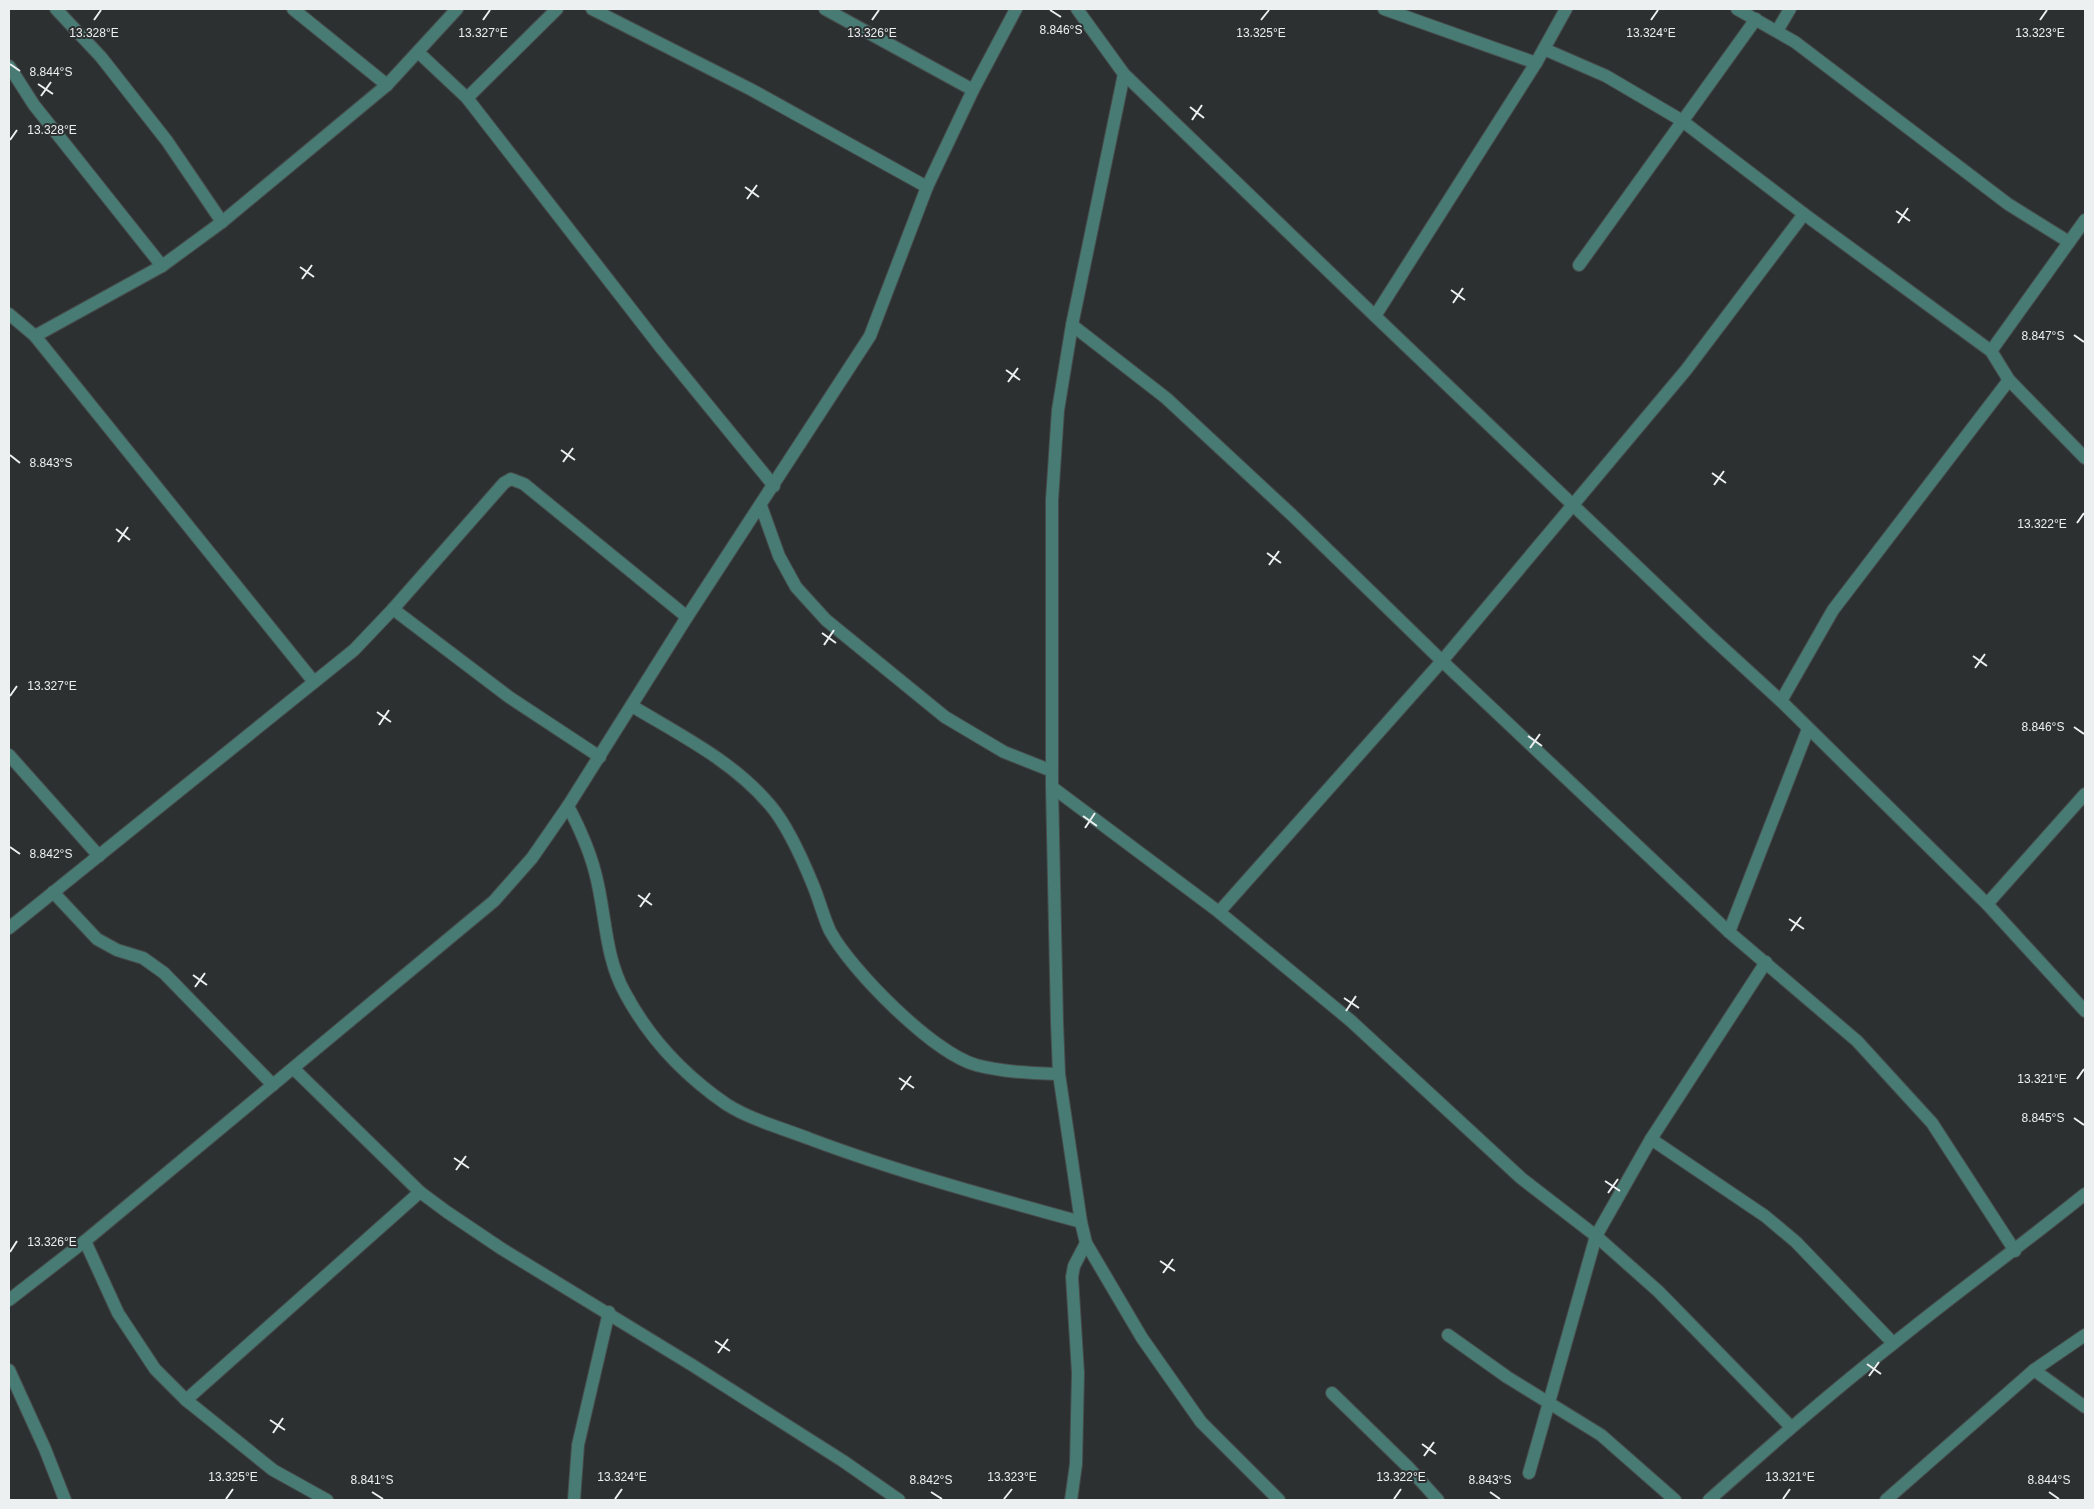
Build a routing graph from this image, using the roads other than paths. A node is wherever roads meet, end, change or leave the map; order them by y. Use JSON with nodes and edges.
{"nodes":[{"id":1,"x":56,"y":9,"type":"edge"},
{"id":2,"x":293,"y":9,"type":"edge"},
{"id":3,"x":457,"y":9,"type":"edge"},
{"id":4,"x":557,"y":9,"type":"edge"},
{"id":5,"x":592,"y":9,"type":"edge"},
{"id":6,"x":825,"y":9,"type":"edge"},
{"id":7,"x":1016,"y":9,"type":"edge"},
{"id":8,"x":1077,"y":9,"type":"edge"},
{"id":9,"x":1384,"y":9,"type":"edge"},
{"id":10,"x":1566,"y":9,"type":"edge"},
{"id":11,"x":1737,"y":9,"type":"edge"},
{"id":12,"x":1790,"y":9,"type":"edge"},
{"id":13,"x":1756,"y":19,"type":"junction"},
{"id":14,"x":1777,"y":31,"type":"junction"},
{"id":15,"x":1544,"y":49,"type":"junction"},
{"id":16,"x":418,"y":52,"type":"junction"},
{"id":17,"x":1536,"y":63,"type":"junction"},
{"id":18,"x":9,"y":66,"type":"edge"},
{"id":19,"x":1124,"y":74,"type":"junction"},
{"id":20,"x":387,"y":85,"type":"junction"},
{"id":21,"x":973,"y":90,"type":"junction"},
{"id":22,"x":467,"y":98,"type":"junction"},
{"id":23,"x":1681,"y":120,"type":"junction"},
{"id":24,"x":927,"y":187,"type":"junction"},
{"id":25,"x":1804,"y":214,"type":"junction"},
{"id":26,"x":2085,"y":220,"type":"edge"},
{"id":27,"x":222,"y":222,"type":"junction"},
{"id":28,"x":2068,"y":242,"type":"junction"},
{"id":29,"x":1579,"y":265,"type":"dead end"},
{"id":30,"x":162,"y":266,"type":"junction"},
{"id":31,"x":9,"y":314,"type":"edge"},
{"id":32,"x":1375,"y":316,"type":"junction"},
{"id":33,"x":1072,"y":325,"type":"junction"},
{"id":34,"x":35,"y":336,"type":"junction"},
{"id":35,"x":1990,"y":351,"type":"junction"},
{"id":36,"x":2009,"y":380,"type":"junction"},
{"id":37,"x":2085,"y":458,"type":"edge"},
{"id":38,"x":774,"y":486,"type":"junction"},
{"id":39,"x":1572,"y":504,"type":"junction"},
{"id":40,"x":761,"y":506,"type":"junction"},
{"id":41,"x":393,"y":609,"type":"junction"},
{"id":42,"x":687,"y":618,"type":"junction"},
{"id":43,"x":1442,"y":661,"type":"junction"},
{"id":44,"x":314,"y":682,"type":"junction"},
{"id":45,"x":1781,"y":700,"type":"junction"},
{"id":46,"x":632,"y":706,"type":"junction"},
{"id":47,"x":1808,"y":729,"type":"junction"},
{"id":48,"x":9,"y":755,"type":"edge"},
{"id":49,"x":600,"y":757,"type":"junction"},
{"id":50,"x":1052,"y":771,"type":"junction"},
{"id":51,"x":1052,"y":786,"type":"junction"},
{"id":52,"x":2085,"y":794,"type":"edge"},
{"id":53,"x":568,"y":806,"type":"junction"},
{"id":54,"x":99,"y":856,"type":"junction"},
{"id":55,"x":53,"y":892,"type":"junction"},
{"id":56,"x":1987,"y":904,"type":"junction"},
{"id":57,"x":1219,"y":912,"type":"junction"},
{"id":58,"x":9,"y":928,"type":"edge"},
{"id":59,"x":1729,"y":932,"type":"junction"},
{"id":60,"x":1766,"y":962,"type":"junction"},
{"id":61,"x":2085,"y":1011,"type":"edge"},
{"id":62,"x":294,"y":1069,"type":"junction"},
{"id":63,"x":1059,"y":1074,"type":"junction"},
{"id":64,"x":272,"y":1085,"type":"junction"},
{"id":65,"x":1650,"y":1139,"type":"junction"},
{"id":66,"x":420,"y":1192,"type":"junction"},
{"id":67,"x":2085,"y":1194,"type":"edge"},
{"id":68,"x":1081,"y":1222,"type":"junction"},
{"id":69,"x":1596,"y":1236,"type":"junction"},
{"id":70,"x":85,"y":1241,"type":"junction"},
{"id":71,"x":1086,"y":1243,"type":"junction"},
{"id":72,"x":2015,"y":1251,"type":"junction"},
{"id":73,"x":9,"y":1300,"type":"edge"},
{"id":74,"x":609,"y":1312,"type":"junction"},
{"id":75,"x":1448,"y":1335,"type":"dead end"},
{"id":76,"x":2085,"y":1335,"type":"edge"},
{"id":77,"x":1894,"y":1343,"type":"junction"},
{"id":78,"x":9,"y":1370,"type":"edge"},
{"id":79,"x":2034,"y":1370,"type":"junction"},
{"id":80,"x":1332,"y":1393,"type":"dead end"},
{"id":81,"x":186,"y":1400,"type":"junction"},
{"id":82,"x":1549,"y":1401,"type":"junction"},
{"id":83,"x":2085,"y":1406,"type":"edge"},
{"id":84,"x":1791,"y":1427,"type":"junction"},
{"id":85,"x":1529,"y":1473,"type":"dead end"},
{"id":86,"x":65,"y":1500,"type":"edge"},
{"id":87,"x":327,"y":1500,"type":"edge"},
{"id":88,"x":574,"y":1500,"type":"edge"},
{"id":89,"x":899,"y":1500,"type":"edge"},
{"id":90,"x":1071,"y":1500,"type":"edge"},
{"id":91,"x":1280,"y":1500,"type":"edge"},
{"id":92,"x":1438,"y":1500,"type":"edge"},
{"id":93,"x":1675,"y":1500,"type":"edge"},
{"id":94,"x":1709,"y":1500,"type":"edge"},
{"id":95,"x":1886,"y":1500,"type":"edge"}],
"edges":[{"from":1,"to":27,"type":"street"},
{"from":2,"to":20,"type":"street"},
{"from":3,"to":16,"type":"street"},
{"from":4,"to":22,"type":"street"},
{"from":5,"to":24,"type":"street"},
{"from":6,"to":21,"type":"street"},
{"from":7,"to":21,"type":"street"},
{"from":8,"to":19,"type":"street"},
{"from":9,"to":17,"type":"street"},
{"from":10,"to":15,"type":"street"},
{"from":11,"to":13,"type":"street"},
{"from":12,"to":14,"type":"street"},
{"from":13,"to":14,"type":"street"},
{"from":13,"to":23,"type":"street"},
{"from":14,"to":28,"type":"street"},
{"from":15,"to":17,"type":"street"},
{"from":15,"to":23,"type":"street"},
{"from":16,"to":20,"type":"street"},
{"from":16,"to":22,"type":"street"},
{"from":17,"to":32,"type":"street"},
{"from":18,"to":30,"type":"street"},
{"from":19,"to":32,"type":"street"},
{"from":19,"to":33,"type":"street"},
{"from":20,"to":27,"type":"street"},
{"from":21,"to":24,"type":"street"},
{"from":22,"to":38,"type":"street"},
{"from":23,"to":25,"type":"street"},
{"from":23,"to":29,"type":"street"},
{"from":24,"to":38,"type":"street"},
{"from":25,"to":35,"type":"street"},
{"from":25,"to":39,"type":"street"},
{"from":26,"to":28,"type":"street"},
{"from":27,"to":30,"type":"street"},
{"from":28,"to":35,"type":"street"},
{"from":30,"to":34,"type":"street"},
{"from":31,"to":34,"type":"street"},
{"from":32,"to":39,"type":"street"},
{"from":33,"to":43,"type":"street"},
{"from":33,"to":50,"type":"street"},
{"from":34,"to":44,"type":"street"},
{"from":35,"to":36,"type":"street"},
{"from":36,"to":37,"type":"street"},
{"from":36,"to":45,"type":"street"},
{"from":38,"to":40,"type":"street"},
{"from":39,"to":43,"type":"street"},
{"from":39,"to":45,"type":"street"},
{"from":40,"to":42,"type":"street"},
{"from":40,"to":50,"type":"street"},
{"from":41,"to":42,"type":"street"},
{"from":41,"to":44,"type":"street"},
{"from":41,"to":49,"type":"street"},
{"from":42,"to":46,"type":"street"},
{"from":43,"to":57,"type":"street"},
{"from":43,"to":59,"type":"street"},
{"from":44,"to":54,"type":"street"},
{"from":45,"to":47,"type":"street"},
{"from":46,"to":49,"type":"street"},
{"from":46,"to":63,"type":"street"},
{"from":47,"to":56,"type":"street"},
{"from":47,"to":59,"type":"street"},
{"from":48,"to":54,"type":"street"},
{"from":49,"to":53,"type":"street"},
{"from":50,"to":51,"type":"street"},
{"from":51,"to":57,"type":"street"},
{"from":51,"to":63,"type":"street"},
{"from":52,"to":56,"type":"street"},
{"from":53,"to":62,"type":"street"},
{"from":53,"to":68,"type":"street"},
{"from":54,"to":55,"type":"street"},
{"from":55,"to":58,"type":"street"},
{"from":55,"to":64,"type":"street"},
{"from":56,"to":61,"type":"street"},
{"from":57,"to":69,"type":"street"},
{"from":59,"to":60,"type":"street"},
{"from":60,"to":65,"type":"street"},
{"from":60,"to":72,"type":"street"},
{"from":62,"to":64,"type":"street"},
{"from":62,"to":66,"type":"street"},
{"from":63,"to":68,"type":"street"},
{"from":64,"to":70,"type":"street"},
{"from":65,"to":69,"type":"street"},
{"from":65,"to":77,"type":"street"},
{"from":66,"to":74,"type":"street"},
{"from":66,"to":81,"type":"street"},
{"from":67,"to":72,"type":"street"},
{"from":68,"to":71,"type":"street"},
{"from":69,"to":82,"type":"street"},
{"from":69,"to":84,"type":"street"},
{"from":70,"to":73,"type":"street"},
{"from":70,"to":81,"type":"street"},
{"from":71,"to":90,"type":"street"},
{"from":71,"to":91,"type":"street"},
{"from":72,"to":77,"type":"street"},
{"from":74,"to":88,"type":"street"},
{"from":74,"to":89,"type":"street"},
{"from":75,"to":82,"type":"street"},
{"from":76,"to":79,"type":"street"},
{"from":77,"to":84,"type":"street"},
{"from":78,"to":86,"type":"street"},
{"from":79,"to":83,"type":"street"},
{"from":79,"to":95,"type":"street"},
{"from":80,"to":92,"type":"street"},
{"from":81,"to":87,"type":"street"},
{"from":82,"to":85,"type":"street"},
{"from":82,"to":93,"type":"street"},
{"from":84,"to":94,"type":"street"}]}
